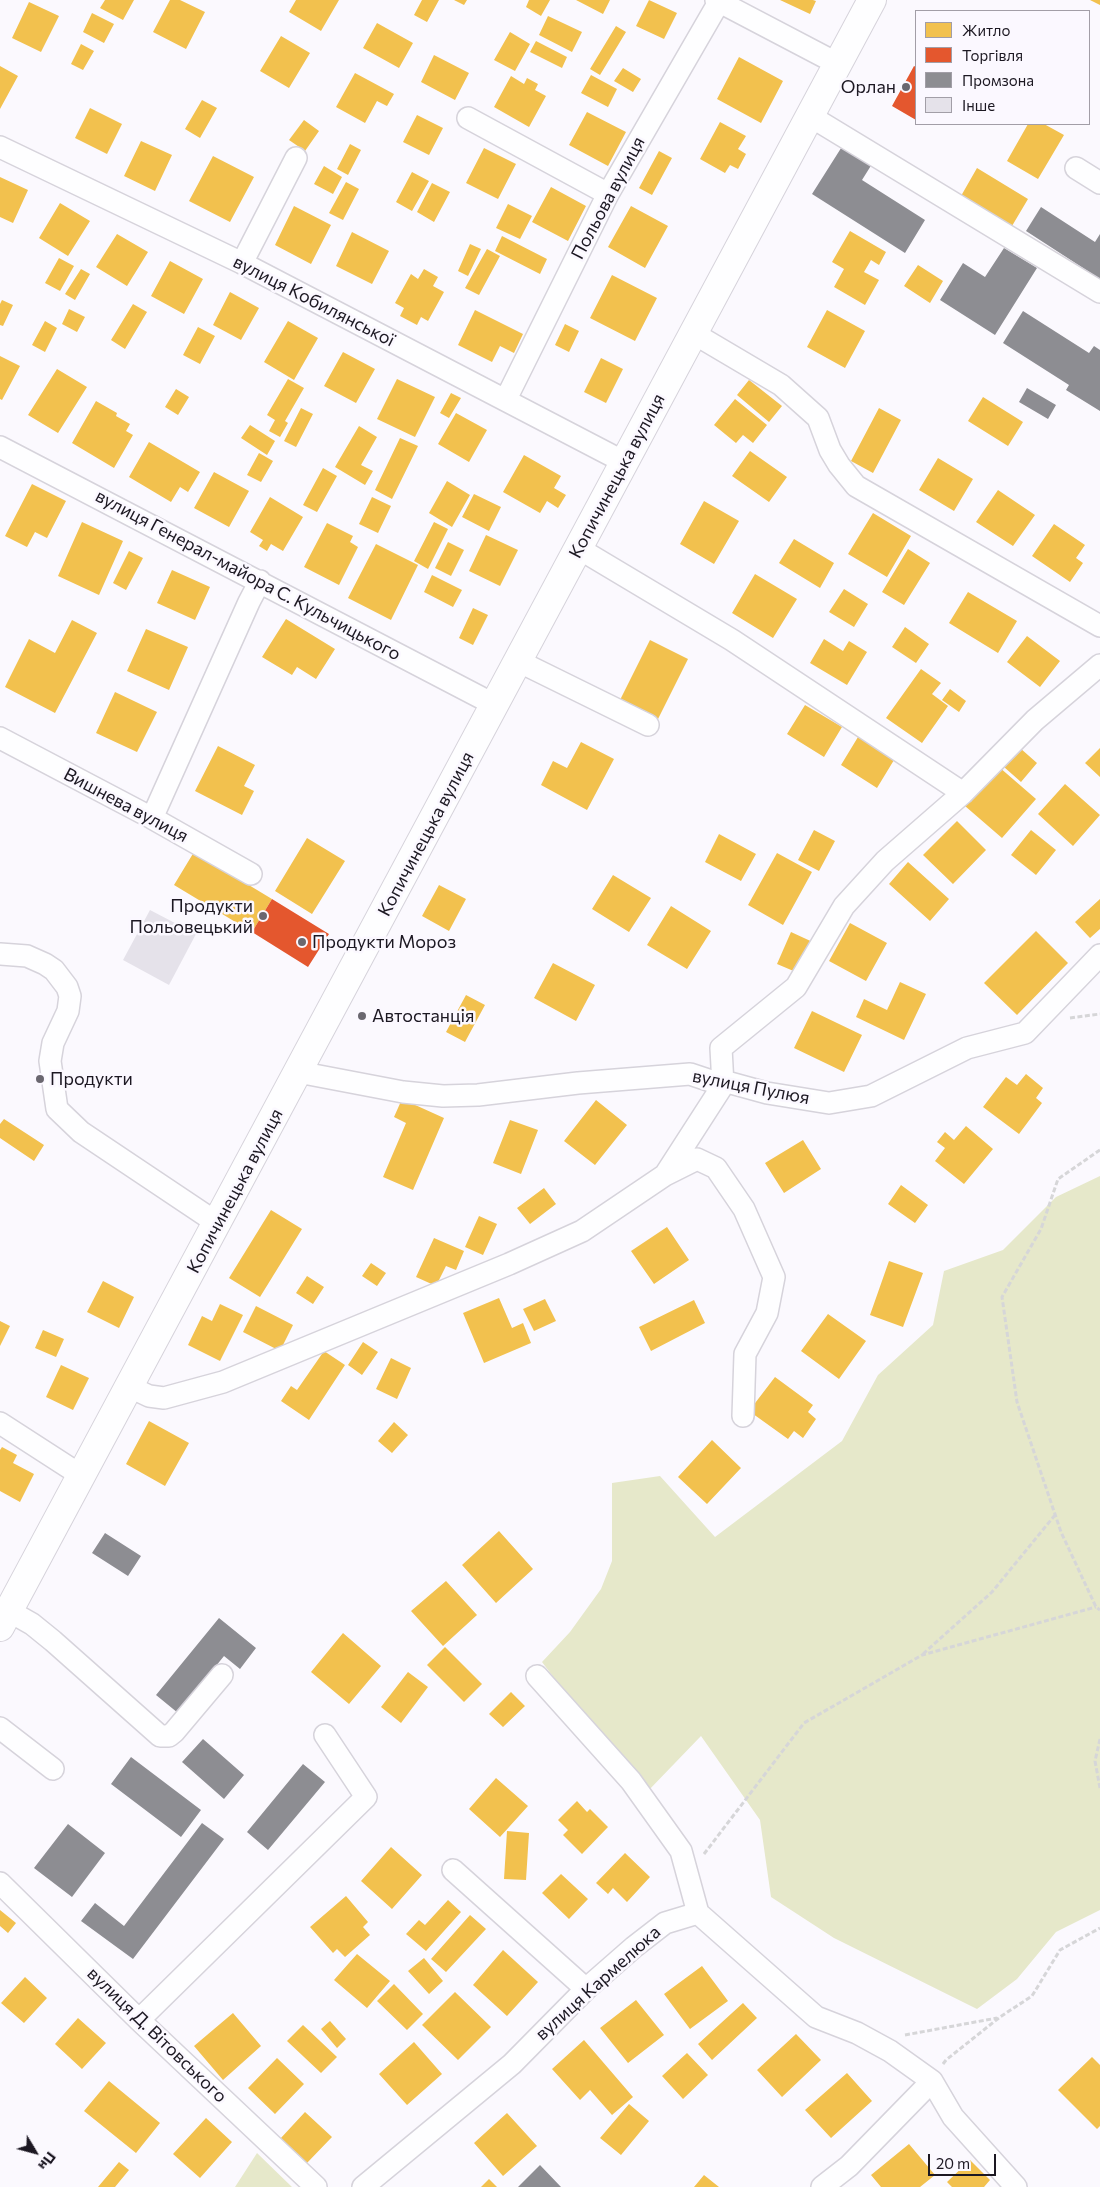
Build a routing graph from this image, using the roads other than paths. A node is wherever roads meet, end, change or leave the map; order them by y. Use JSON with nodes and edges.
{"nodes":[{"id":1,"x":872,"y":0,"type":"edge"},
{"id":2,"x":718,"y":1,"type":"edge"},
{"id":3,"x":838,"y":64,"type":"junction"},
{"id":4,"x":810,"y":116,"type":"junction"},
{"id":5,"x":468,"y":118,"type":"dead end"},
{"id":6,"x":0,"y":147,"type":"edge"},
{"id":7,"x":296,"y":158,"type":"dead end"},
{"id":8,"x":1076,"y":168,"type":"dead end"},
{"id":9,"x":1100,"y":183,"type":"edge"},
{"id":10,"x":608,"y":194,"type":"junction"},
{"id":11,"x":242,"y":264,"type":"junction"},
{"id":12,"x":1100,"y":292,"type":"edge"},
{"id":13,"x":694,"y":333,"type":"junction"},
{"id":14,"x":506,"y":399,"type":"junction"},
{"id":15,"x":0,"y":447,"type":"edge"},
{"id":16,"x":624,"y":462,"type":"junction"},
{"id":17,"x":578,"y":548,"type":"junction"},
{"id":18,"x":260,"y":581,"type":"junction"},
{"id":19,"x":1100,"y":626,"type":"edge"},
{"id":20,"x":518,"y":662,"type":"junction"},
{"id":21,"x":1100,"y":664,"type":"edge"},
{"id":22,"x":495,"y":705,"type":"junction"},
{"id":23,"x":648,"y":725,"type":"dead end"},
{"id":24,"x":0,"y":738,"type":"edge"},
{"id":25,"x":963,"y":793,"type":"junction"},
{"id":26,"x":152,"y":818,"type":"junction"},
{"id":27,"x":251,"y":874,"type":"dead end"},
{"id":28,"x":0,"y":954,"type":"edge"},
{"id":29,"x":1100,"y":955,"type":"edge"},
{"id":30,"x":298,"y":1072,"type":"junction"},
{"id":31,"x":723,"y":1085,"type":"junction"},
{"id":32,"x":665,"y":1175,"type":"junction"},
{"id":33,"x":217,"y":1223,"type":"junction"},
{"id":34,"x":130,"y":1387,"type":"junction"},
{"id":35,"x":743,"y":1416,"type":"dead end"},
{"id":36,"x":0,"y":1423,"type":"edge"},
{"id":37,"x":82,"y":1476,"type":"junction"},
{"id":38,"x":4,"y":1619,"type":"edge"},
{"id":39,"x":222,"y":1675,"type":"dead end"},
{"id":40,"x":537,"y":1676,"type":"dead end"},
{"id":41,"x":0,"y":1728,"type":"edge"},
{"id":42,"x":325,"y":1735,"type":"dead end"},
{"id":43,"x":53,"y":1769,"type":"dead end"},
{"id":44,"x":453,"y":1870,"type":"dead end"},
{"id":45,"x":0,"y":1883,"type":"edge"},
{"id":46,"x":698,"y":1913,"type":"junction"},
{"id":47,"x":586,"y":1989,"type":"junction"},
{"id":48,"x":139,"y":2020,"type":"junction"},
{"id":49,"x":932,"y":2081,"type":"junction"},
{"id":50,"x":316,"y":2187,"type":"edge"},
{"id":51,"x":363,"y":2187,"type":"edge"},
{"id":52,"x":822,"y":2187,"type":"edge"},
{"id":53,"x":1016,"y":2187,"type":"edge"}],
"edges":[{"from":1,"to":3,"type":"main road","name":"Копичинецька вулиця"},
{"from":2,"to":3,"type":"street"},
{"from":2,"to":10,"type":"street","name":"Польова вулиця"},
{"from":3,"to":4,"type":"main road","name":"Копичинецька вулиця"},
{"from":4,"to":12,"type":"street"},
{"from":4,"to":13,"type":"main road","name":"Копичинецька вулиця"},
{"from":5,"to":10,"type":"street"},
{"from":6,"to":11,"type":"street","name":"вулиця Кобилянської"},
{"from":7,"to":11,"type":"street"},
{"from":8,"to":9,"type":"street"},
{"from":10,"to":14,"type":"street","name":"Польова вулиця"},
{"from":11,"to":14,"type":"street","name":"вулиця Кобилянської"},
{"from":13,"to":16,"type":"main road","name":"Копичинецька вулиця"},
{"from":13,"to":19,"type":"street"},
{"from":14,"to":16,"type":"street","name":"вулиця Кобилянської"},
{"from":15,"to":18,"type":"street","name":"вулиця Генерал-майора С. Кульчицького"},
{"from":16,"to":17,"type":"main road","name":"Копичинецька вулиця"},
{"from":17,"to":20,"type":"main road","name":"Копичинецька вулиця"},
{"from":17,"to":25,"type":"street"},
{"from":18,"to":22,"type":"street","name":"вулиця Генерал-майора С. Кульчицького"},
{"from":18,"to":26,"type":"street"},
{"from":20,"to":22,"type":"main road","name":"Копичинецька вулиця"},
{"from":20,"to":23,"type":"street"},
{"from":21,"to":25,"type":"street"},
{"from":22,"to":30,"type":"main road","name":"Копичинецька вулиця"},
{"from":24,"to":26,"type":"street","name":"Вишнева вулиця"},
{"from":25,"to":31,"type":"street"},
{"from":26,"to":27,"type":"street","name":"Вишнева вулиця"},
{"from":28,"to":33,"type":"street"},
{"from":29,"to":31,"type":"street","name":"вулиця Пулюя"},
{"from":30,"to":31,"type":"street","name":"вулиця Пулюя"},
{"from":30,"to":33,"type":"main road","name":"Копичинецька вулиця"},
{"from":31,"to":32,"type":"street"},
{"from":32,"to":34,"type":"street"},
{"from":32,"to":35,"type":"street"},
{"from":33,"to":34,"type":"main road","name":"Копичинецька вулиця"},
{"from":34,"to":37,"type":"main road","name":"Копичинецька вулиця"},
{"from":36,"to":37,"type":"street"},
{"from":37,"to":38,"type":"main road","name":"Копичинецька вулиця"},
{"from":38,"to":39,"type":"street"},
{"from":40,"to":46,"type":"street"},
{"from":41,"to":43,"type":"street"},
{"from":42,"to":48,"type":"street"},
{"from":44,"to":47,"type":"street"},
{"from":45,"to":48,"type":"street","name":"вулиця Д. Вітовського"},
{"from":46,"to":47,"type":"street","name":"вулиця Кармелюка"},
{"from":46,"to":49,"type":"street"},
{"from":47,"to":51,"type":"street","name":"вулиця Кармелюка"},
{"from":48,"to":50,"type":"street","name":"вулиця Д. Вітовського"},
{"from":49,"to":52,"type":"street"},
{"from":49,"to":53,"type":"street"}]}
